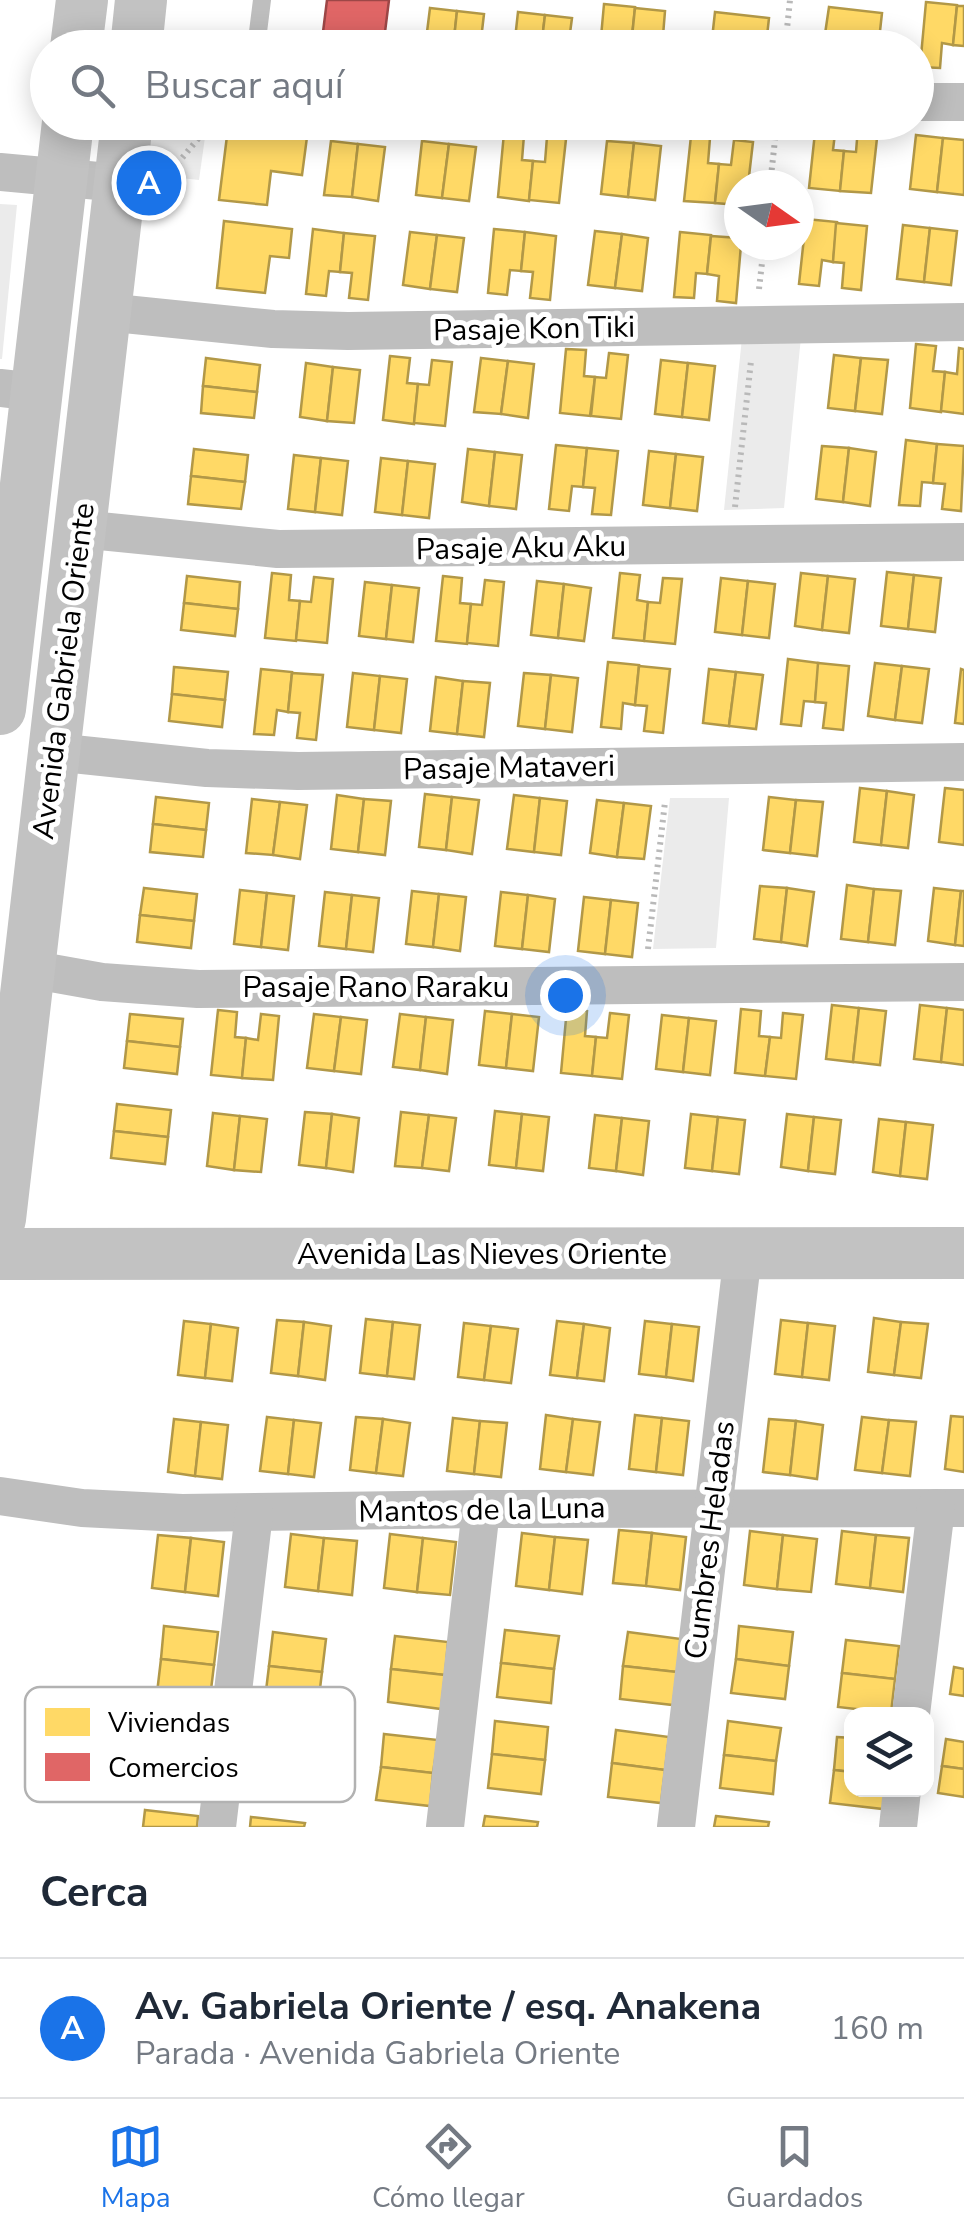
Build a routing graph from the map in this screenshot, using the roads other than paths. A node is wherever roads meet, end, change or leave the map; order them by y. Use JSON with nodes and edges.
{"nodes":[{"id":1,"x":82,"y":0,"type":"edge"},
{"id":2,"x":141,"y":0,"type":"edge"},
{"id":3,"x":262,"y":0,"type":"edge"},
{"id":4,"x":78,"y":30,"type":"edge"},
{"id":5,"x":138,"y":30,"type":"edge"},
{"id":6,"x":258,"y":30,"type":"edge"},
{"id":7,"x":934,"y":102,"type":"edge"},
{"id":8,"x":964,"y":102,"type":"edge"},
{"id":9,"x":66,"y":140,"type":"edge"},
{"id":10,"x":125,"y":140,"type":"edge"},
{"id":11,"x":0,"y":172,"type":"edge"},
{"id":12,"x":61,"y":178,"type":"junction"},
{"id":13,"x":120,"y":183,"type":"junction"},
{"id":14,"x":105,"y":312,"type":"junction"},
{"id":15,"x":964,"y":322,"type":"edge"},
{"id":16,"x":18,"y":390,"type":"edge"},
{"id":17,"x":80,"y":529,"type":"junction"},
{"id":18,"x":964,"y":542,"type":"edge"},
{"id":19,"x":7,"y":591,"type":"edge"},
{"id":20,"x":0,"y":708,"type":"edge"},
{"id":21,"x":54,"y":752,"type":"junction"},
{"id":22,"x":964,"y":762,"type":"edge"},
{"id":23,"x":29,"y":969,"type":"junction"},
{"id":24,"x":964,"y":982,"type":"edge"},
{"id":25,"x":0,"y":1219,"type":"edge"},
{"id":26,"x":742,"y":1253,"type":"junction"},
{"id":27,"x":964,"y":1253,"type":"edge"},
{"id":28,"x":0,"y":1254,"type":"edge"},
{"id":29,"x":0,"y":1496,"type":"edge"},
{"id":30,"x":713,"y":1508,"type":"junction"},
{"id":31,"x":950,"y":1508,"type":"edge"},
{"id":32,"x":482,"y":1509,"type":"junction"},
{"id":33,"x":254,"y":1513,"type":"junction"},
{"id":34,"x":233,"y":1687,"type":"edge"},
{"id":35,"x":913,"y":1707,"type":"edge"},
{"id":36,"x":901,"y":1797,"type":"edge"},
{"id":37,"x":220,"y":1802,"type":"edge"},
{"id":38,"x":217,"y":1827,"type":"edge"},
{"id":39,"x":444,"y":1827,"type":"edge"},
{"id":40,"x":676,"y":1827,"type":"edge"},
{"id":41,"x":898,"y":1827,"type":"edge"}],
"edges":[{"from":1,"to":4,"type":"main road"},
{"from":2,"to":5,"type":"main road"},
{"from":3,"to":6,"type":"lane"},
{"from":7,"to":8,"type":"street"},
{"from":9,"to":12,"type":"main road","name":"Avenida Gabriela Oriente"},
{"from":10,"to":13,"type":"main road","name":"Avenida Gabriela Oriente"},
{"from":11,"to":12,"type":"street"},
{"from":12,"to":13,"type":"street"},
{"from":12,"to":16,"type":"main road","name":"Avenida Gabriela Oriente"},
{"from":13,"to":14,"type":"main road","name":"Avenida Gabriela Oriente"},
{"from":14,"to":15,"type":"street","name":"Pasaje Kon Tiki"},
{"from":14,"to":17,"type":"main road","name":"Avenida Gabriela Oriente"},
{"from":16,"to":19,"type":"main road","name":"Avenida Gabriela Oriente"},
{"from":17,"to":18,"type":"street","name":"Pasaje Aku Aku"},
{"from":17,"to":21,"type":"main road","name":"Avenida Gabriela Oriente"},
{"from":19,"to":20,"type":"main road","name":"Avenida Gabriela Oriente"},
{"from":21,"to":22,"type":"street","name":"Pasaje Mataveri"},
{"from":21,"to":23,"type":"main road","name":"Avenida Gabriela Oriente"},
{"from":23,"to":24,"type":"street","name":"Pasaje Rano Raraku"},
{"from":23,"to":25,"type":"main road","name":"Avenida Gabriela Oriente"},
{"from":26,"to":27,"type":"main road","name":"Avenida Las Nieves Oriente"},
{"from":26,"to":28,"type":"main road","name":"Avenida Las Nieves Oriente"},
{"from":26,"to":30,"type":"street","name":"Cumbres Heladas"},
{"from":29,"to":33,"type":"street","name":"Mantos de la Luna"},
{"from":30,"to":31,"type":"street","name":"Mantos de la Luna"},
{"from":30,"to":32,"type":"street","name":"Mantos de la Luna"},
{"from":30,"to":40,"type":"street","name":"Cumbres Heladas"},
{"from":31,"to":35,"type":"street"},
{"from":32,"to":33,"type":"street","name":"Mantos de la Luna"},
{"from":32,"to":39,"type":"street"},
{"from":33,"to":34,"type":"street"},
{"from":36,"to":41,"type":"street"},
{"from":37,"to":38,"type":"street"}]}
